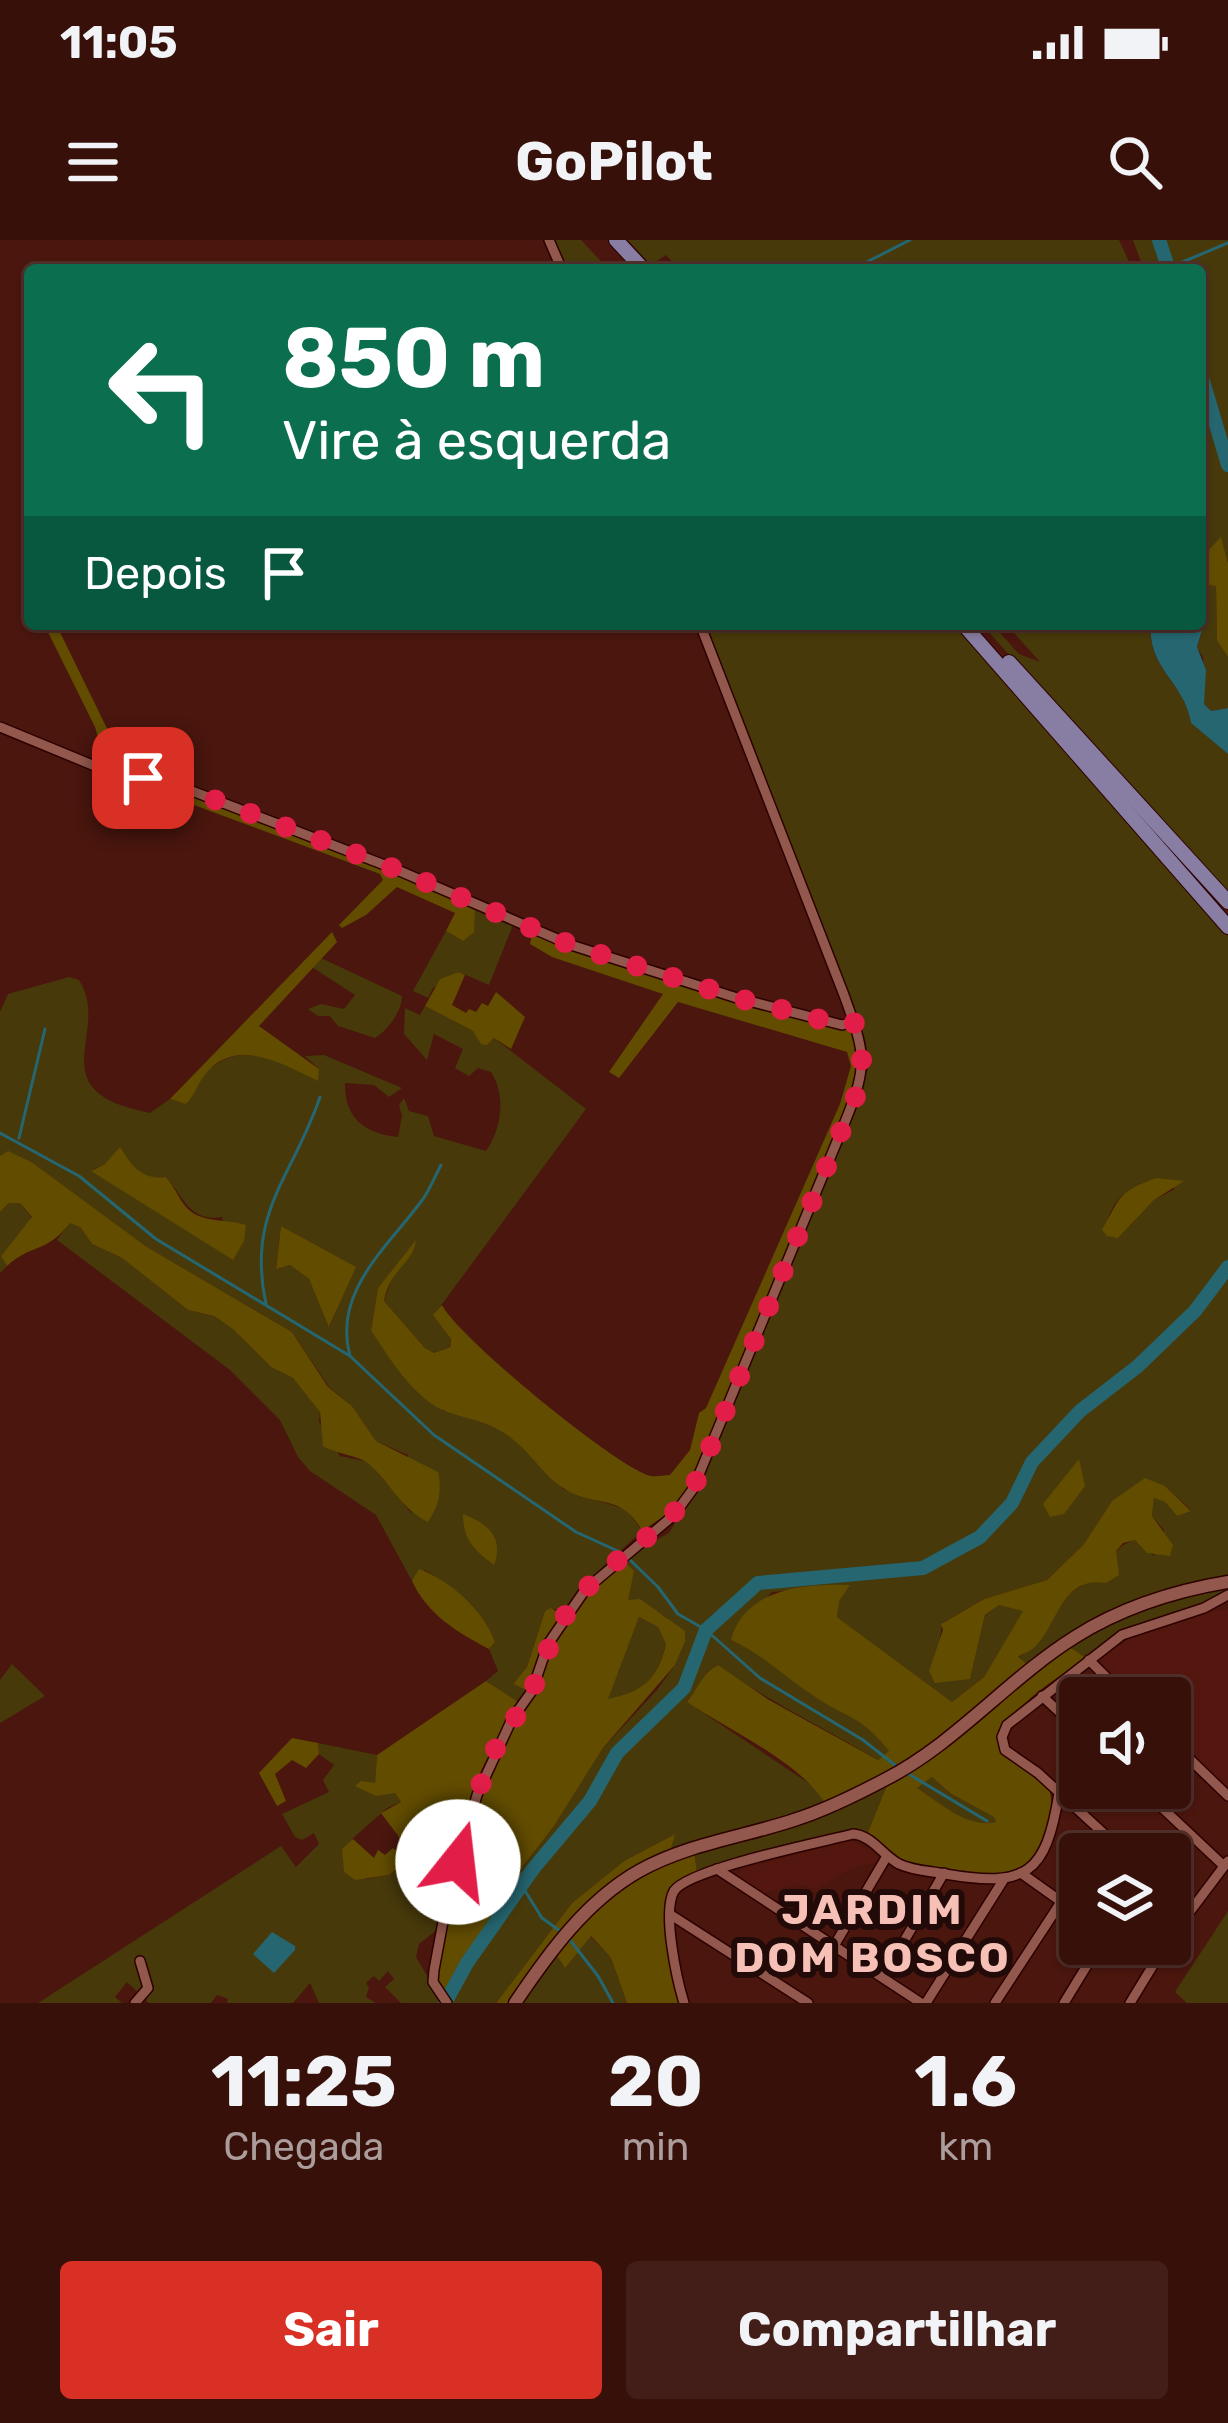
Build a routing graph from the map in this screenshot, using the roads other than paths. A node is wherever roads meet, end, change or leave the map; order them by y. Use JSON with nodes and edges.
{"nodes":[{"id":1,"x":616,"y":240,"type":"edge"},
{"id":2,"x":638,"y":264,"type":"edge"},
{"id":3,"x":702,"y":630,"type":"edge"},
{"id":4,"x":968,"y":630,"type":"edge"},
{"id":5,"x":979,"y":630,"type":"edge"},
{"id":6,"x":0,"y":727,"type":"edge"},
{"id":7,"x":1228,"y":902,"type":"edge"},
{"id":8,"x":1228,"y":927,"type":"edge"},
{"id":9,"x":854,"y":1022,"type":"junction"},
{"id":10,"x":1228,"y":1582,"type":"edge"},
{"id":11,"x":1228,"y":1595,"type":"edge"},
{"id":12,"x":1089,"y":1660,"type":"junction"},
{"id":13,"x":1106,"y":1677,"type":"edge"},
{"id":14,"x":1042,"y":1696,"type":"junction"},
{"id":15,"x":1059,"y":1712,"type":"edge"},
{"id":16,"x":1191,"y":1760,"type":"edge"},
{"id":17,"x":1059,"y":1793,"type":"joint"},
{"id":18,"x":1228,"y":1796,"type":"edge"},
{"id":19,"x":1077,"y":1809,"type":"edge"},
{"id":20,"x":1164,"y":1809,"type":"edge"},
{"id":21,"x":1103,"y":1833,"type":"edge"},
{"id":22,"x":886,"y":1856,"type":"junction"},
{"id":23,"x":1226,"y":1864,"type":"edge"},
{"id":24,"x":717,"y":1869,"type":"junction"},
{"id":25,"x":1021,"y":1873,"type":"junction"},
{"id":26,"x":944,"y":1874,"type":"junction"},
{"id":27,"x":1004,"y":1879,"type":"junction"},
{"id":28,"x":1059,"y":1901,"type":"edge"},
{"id":29,"x":1059,"y":1905,"type":"edge"},
{"id":30,"x":1191,"y":1906,"type":"edge"},
{"id":31,"x":671,"y":1915,"type":"junction"},
{"id":32,"x":834,"y":1946,"type":"junction"},
{"id":33,"x":140,"y":1961,"type":"dead end"},
{"id":34,"x":1087,"y":1965,"type":"edge"},
{"id":35,"x":1154,"y":1965,"type":"edge"},
{"id":36,"x":883,"y":1977,"type":"junction"},
{"id":37,"x":683,"y":2000,"type":"edge"},
{"id":38,"x":135,"y":2003,"type":"edge"},
{"id":39,"x":447,"y":2003,"type":"edge"},
{"id":40,"x":515,"y":2003,"type":"edge"},
{"id":41,"x":696,"y":2003,"type":"edge"},
{"id":42,"x":808,"y":2003,"type":"edge"},
{"id":43,"x":924,"y":2003,"type":"edge"},
{"id":44,"x":995,"y":2003,"type":"edge"},
{"id":45,"x":1064,"y":2003,"type":"edge"},
{"id":46,"x":1130,"y":2003,"type":"edge"}],
"edges":[{"from":1,"to":2,"type":"main road"},
{"from":3,"to":9,"type":"street"},
{"from":4,"to":8,"type":"main road"},
{"from":5,"to":7,"type":"main road"},
{"from":6,"to":9,"type":"street"},
{"from":9,"to":39,"type":"street"},
{"from":10,"to":40,"type":"main road"},
{"from":11,"to":12,"type":"street"},
{"from":12,"to":13,"type":"street"},
{"from":12,"to":14,"type":"street"},
{"from":14,"to":15,"type":"street"},
{"from":14,"to":17,"type":"street"},
{"from":16,"to":18,"type":"street"},
{"from":17,"to":25,"type":"street"},
{"from":19,"to":21,"type":"street"},
{"from":20,"to":23,"type":"street"},
{"from":22,"to":24,"type":"street"},
{"from":22,"to":26,"type":"street"},
{"from":22,"to":32,"type":"street"},
{"from":23,"to":30,"type":"street"},
{"from":24,"to":31,"type":"street"},
{"from":24,"to":32,"type":"street"},
{"from":25,"to":27,"type":"street"},
{"from":25,"to":28,"type":"street"},
{"from":26,"to":27,"type":"street"},
{"from":26,"to":36,"type":"street"},
{"from":27,"to":43,"type":"street"},
{"from":29,"to":44,"type":"street"},
{"from":31,"to":37,"type":"street"},
{"from":31,"to":42,"type":"street"},
{"from":32,"to":36,"type":"street"},
{"from":33,"to":38,"type":"street"},
{"from":34,"to":45,"type":"street"},
{"from":35,"to":46,"type":"street"},
{"from":36,"to":43,"type":"street"},
{"from":37,"to":41,"type":"street"}]}
